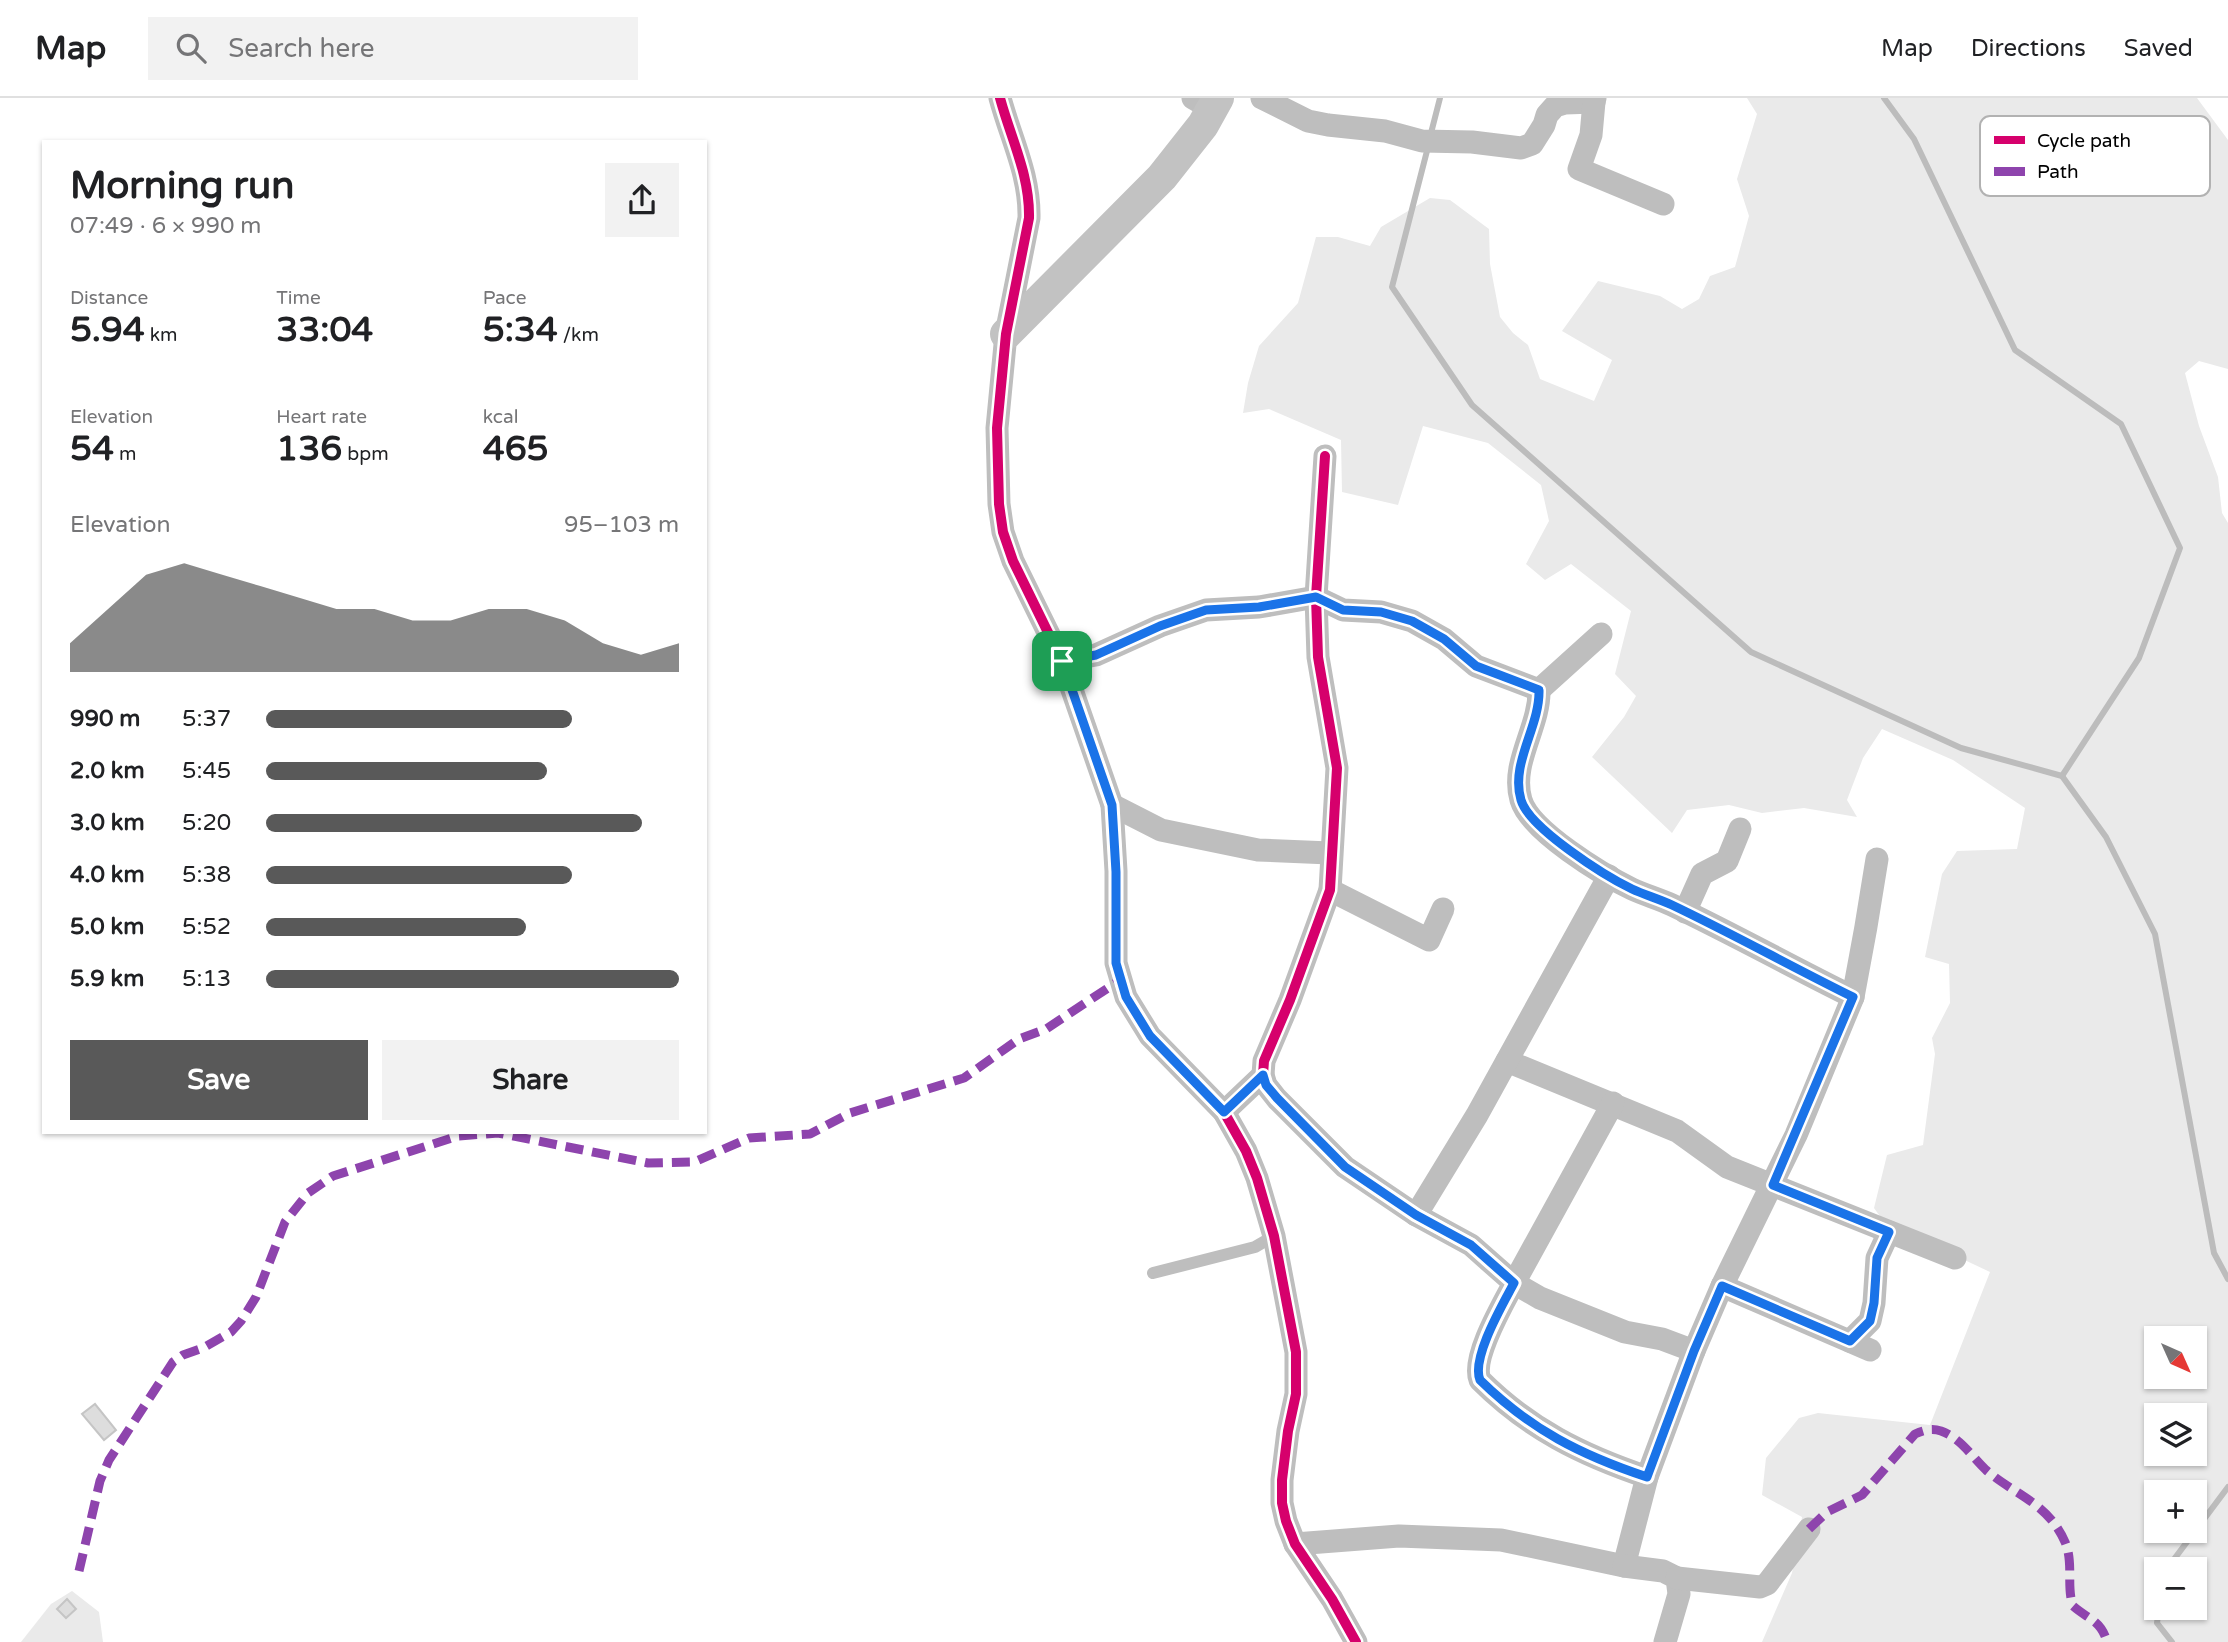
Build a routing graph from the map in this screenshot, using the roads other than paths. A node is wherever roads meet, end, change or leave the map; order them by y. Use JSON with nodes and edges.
{"nodes":[{"id":1,"x":1000,"y":98,"type":"edge"},
{"id":2,"x":1262,"y":98,"type":"edge"},
{"id":3,"x":1595,"y":100,"type":"edge"},
{"id":4,"x":1208,"y":102,"type":"edge"},
{"id":5,"x":1663,"y":204,"type":"dead end"},
{"id":6,"x":1006,"y":334,"type":"junction"},
{"id":7,"x":1325,"y":456,"type":"dead end"},
{"id":8,"x":1316,"y":597,"type":"junction"},
{"id":9,"x":1601,"y":634,"type":"dead end"},
{"id":10,"x":1062,"y":661,"type":"junction"},
{"id":11,"x":1539,"y":690,"type":"junction"},
{"id":12,"x":1112,"y":805,"type":"junction"},
{"id":13,"x":1740,"y":829,"type":"dead end"},
{"id":14,"x":1330,"y":853,"type":"junction"},
{"id":15,"x":1877,"y":859,"type":"dead end"},
{"id":16,"x":1609,"y":876,"type":"junction"},
{"id":17,"x":1330,"y":890,"type":"junction"},
{"id":18,"x":1443,"y":909,"type":"dead end"},
{"id":19,"x":1685,"y":912,"type":"junction"},
{"id":20,"x":1853,"y":997,"type":"junction"},
{"id":21,"x":1507,"y":1061,"type":"junction"},
{"id":22,"x":1263,"y":1075,"type":"junction"},
{"id":23,"x":1613,"y":1103,"type":"junction"},
{"id":24,"x":1224,"y":1112,"type":"junction"},
{"id":25,"x":1773,"y":1185,"type":"junction"},
{"id":26,"x":1416,"y":1215,"type":"junction"},
{"id":27,"x":1889,"y":1232,"type":"junction"},
{"id":28,"x":1274,"y":1236,"type":"junction"},
{"id":29,"x":1955,"y":1258,"type":"dead end"},
{"id":30,"x":1153,"y":1273,"type":"dead end"},
{"id":31,"x":1514,"y":1283,"type":"junction"},
{"id":32,"x":1722,"y":1286,"type":"junction"},
{"id":33,"x":1694,"y":1351,"type":"junction"},
{"id":34,"x":1647,"y":1477,"type":"junction"},
{"id":35,"x":1809,"y":1529,"type":"dead end"},
{"id":36,"x":1295,"y":1544,"type":"junction"},
{"id":37,"x":1624,"y":1566,"type":"junction"},
{"id":38,"x":1678,"y":1578,"type":"junction"},
{"id":39,"x":1356,"y":1642,"type":"edge"},
{"id":40,"x":1665,"y":1642,"type":"edge"}],
"edges":[{"from":1,"to":6,"type":"street"},
{"from":2,"to":3,"type":"street"},
{"from":3,"to":5,"type":"street"},
{"from":4,"to":6,"type":"street"},
{"from":6,"to":10,"type":"street"},
{"from":7,"to":8,"type":"street"},
{"from":8,"to":10,"type":"street"},
{"from":8,"to":11,"type":"street"},
{"from":8,"to":14,"type":"street"},
{"from":9,"to":11,"type":"street"},
{"from":10,"to":12,"type":"street"},
{"from":11,"to":16,"type":"street"},
{"from":12,"to":14,"type":"street"},
{"from":12,"to":24,"type":"street"},
{"from":13,"to":19,"type":"street"},
{"from":14,"to":17,"type":"street"},
{"from":15,"to":20,"type":"street"},
{"from":16,"to":19,"type":"street"},
{"from":16,"to":21,"type":"street"},
{"from":17,"to":18,"type":"street"},
{"from":17,"to":22,"type":"street"},
{"from":19,"to":20,"type":"street"},
{"from":20,"to":25,"type":"street"},
{"from":21,"to":23,"type":"street"},
{"from":21,"to":26,"type":"street"},
{"from":22,"to":24,"type":"street"},
{"from":22,"to":26,"type":"street"},
{"from":23,"to":25,"type":"street"},
{"from":23,"to":31,"type":"street"},
{"from":24,"to":28,"type":"street"},
{"from":25,"to":27,"type":"street"},
{"from":25,"to":32,"type":"street"},
{"from":26,"to":31,"type":"street"},
{"from":27,"to":29,"type":"street"},
{"from":27,"to":32,"type":"street"},
{"from":28,"to":30,"type":"lane"},
{"from":28,"to":36,"type":"street"},
{"from":31,"to":33,"type":"street"},
{"from":31,"to":34,"type":"street"},
{"from":32,"to":33,"type":"street"},
{"from":33,"to":34,"type":"street"},
{"from":34,"to":37,"type":"street"},
{"from":35,"to":38,"type":"street"},
{"from":36,"to":37,"type":"street"},
{"from":36,"to":39,"type":"street"},
{"from":37,"to":38,"type":"street"},
{"from":38,"to":40,"type":"street"}]}
